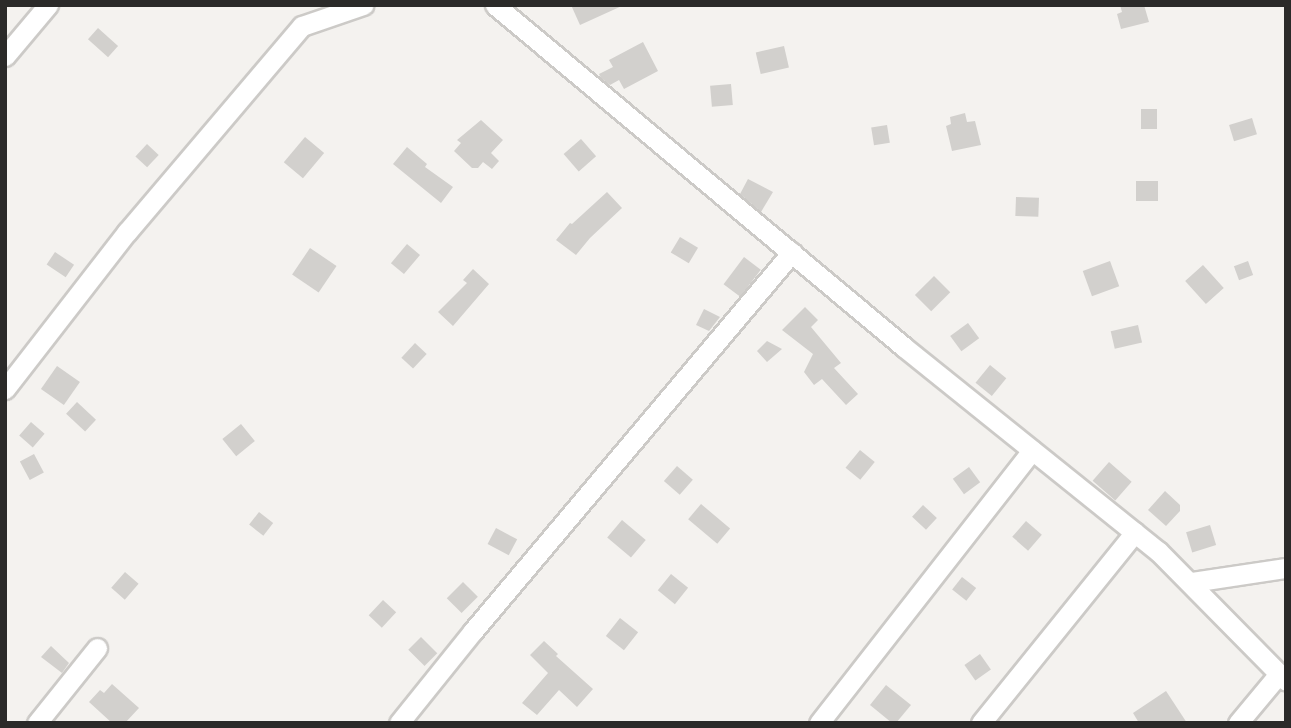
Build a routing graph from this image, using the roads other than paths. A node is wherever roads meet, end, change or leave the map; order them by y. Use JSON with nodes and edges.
{"nodes":[{"id":1,"x":48,"y":5,"type":"edge"},
{"id":2,"x":363,"y":5,"type":"edge"},
{"id":3,"x":495,"y":5,"type":"edge"},
{"id":4,"x":5,"y":56,"type":"edge"},
{"id":5,"x":792,"y":252,"type":"junction"},
{"id":6,"x":5,"y":390,"type":"edge"},
{"id":7,"x":1032,"y":450,"type":"junction"},
{"id":8,"x":1135,"y":532,"type":"junction"},
{"id":9,"x":1286,"y":568,"type":"edge"},
{"id":10,"x":1192,"y":582,"type":"junction"},
{"id":11,"x":97,"y":648,"type":"dead end"},
{"id":12,"x":1282,"y":678,"type":"edge"},
{"id":13,"x":37,"y":723,"type":"edge"},
{"id":14,"x":399,"y":723,"type":"edge"},
{"id":15,"x":819,"y":723,"type":"edge"},
{"id":16,"x":981,"y":723,"type":"edge"},
{"id":17,"x":1238,"y":723,"type":"edge"}],
"edges":[{"from":1,"to":4,"type":"street"},
{"from":2,"to":6,"type":"street"},
{"from":3,"to":5,"type":"street"},
{"from":5,"to":7,"type":"street"},
{"from":5,"to":14,"type":"street"},
{"from":7,"to":8,"type":"street"},
{"from":7,"to":15,"type":"street"},
{"from":8,"to":10,"type":"street"},
{"from":8,"to":16,"type":"street"},
{"from":9,"to":10,"type":"street"},
{"from":10,"to":12,"type":"street"},
{"from":11,"to":13,"type":"street"},
{"from":12,"to":17,"type":"street"}]}
